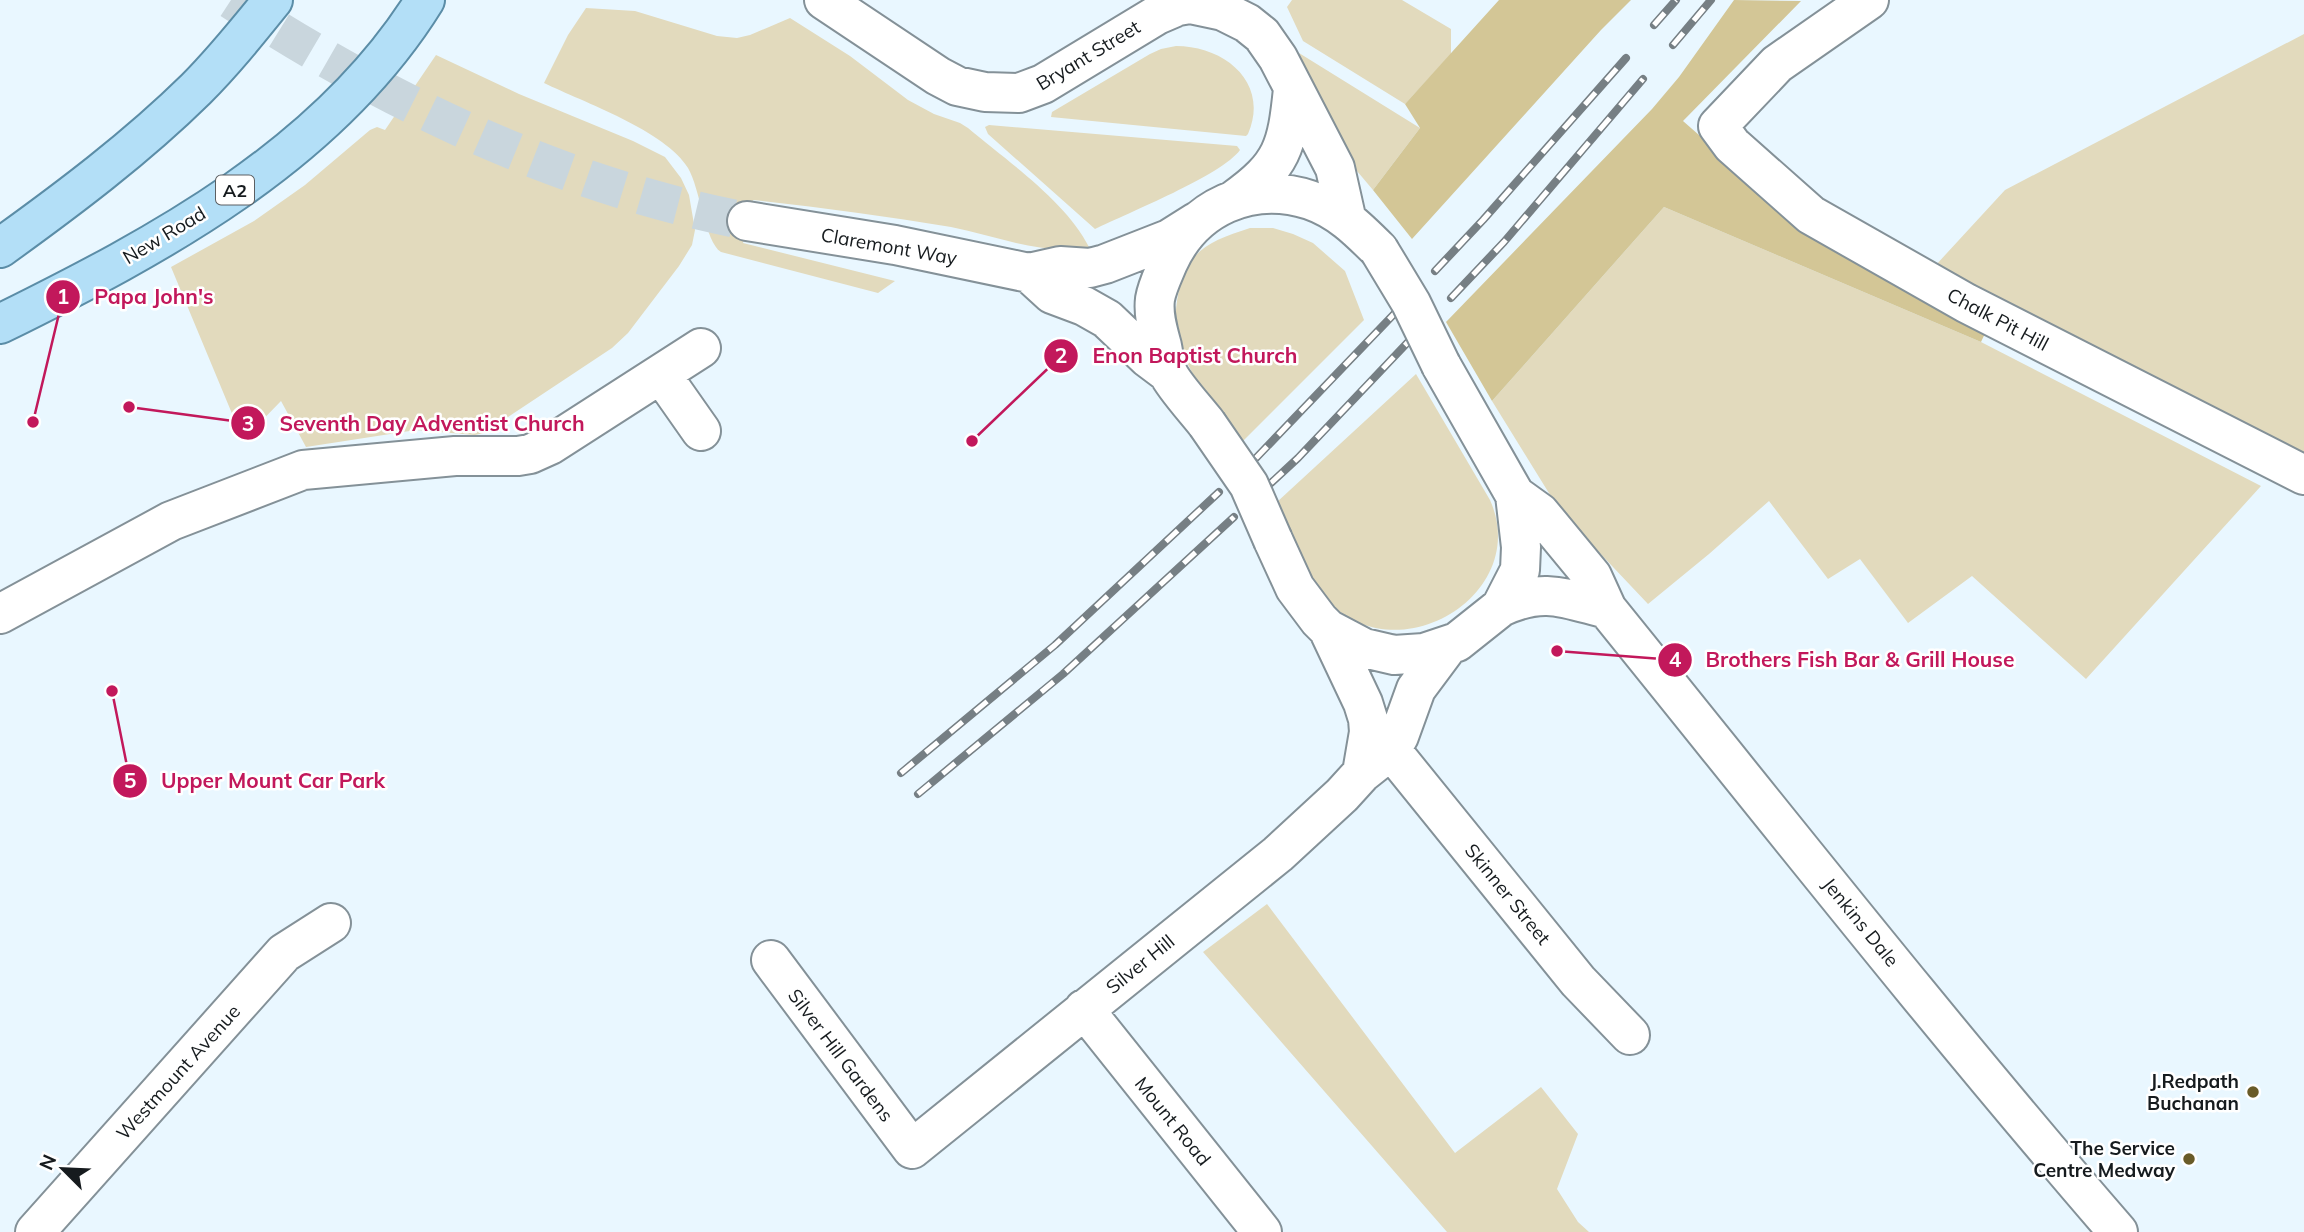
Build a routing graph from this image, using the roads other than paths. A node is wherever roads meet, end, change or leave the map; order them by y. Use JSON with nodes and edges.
{"nodes":[{"id":1,"x":273,"y":0,"type":"edge"},
{"id":2,"x":425,"y":0,"type":"edge"},
{"id":3,"x":824,"y":0,"type":"edge"},
{"id":4,"x":1869,"y":0,"type":"edge"},
{"id":5,"x":1236,"y":7,"type":"edge"},
{"id":6,"x":1293,"y":89,"type":"junction"},
{"id":7,"x":1234,"y":200,"type":"junction"},
{"id":8,"x":1346,"y":217,"type":"junction"},
{"id":9,"x":747,"y":221,"type":"tunnel mouth"},
{"id":10,"x":1196,"y":222,"type":"junction"},
{"id":11,"x":0,"y":248,"type":"edge"},
{"id":12,"x":1029,"y":273,"type":"junction"},
{"id":13,"x":0,"y":324,"type":"edge"},
{"id":14,"x":701,"y":348,"type":"dead end"},
{"id":15,"x":1168,"y":373,"type":"junction"},
{"id":16,"x":661,"y":374,"type":"junction"},
{"id":17,"x":701,"y":432,"type":"dead end"},
{"id":18,"x":2304,"y":475,"type":"edge"},
{"id":19,"x":1515,"y":495,"type":"junction"},
{"id":20,"x":1501,"y":607,"type":"junction"},
{"id":21,"x":1607,"y":609,"type":"junction"},
{"id":22,"x":0,"y":614,"type":"edge"},
{"id":23,"x":1328,"y":629,"type":"junction"},
{"id":24,"x":1448,"y":646,"type":"junction"},
{"id":25,"x":1391,"y":750,"type":"junction"},
{"id":26,"x":1362,"y":773,"type":"junction"},
{"id":27,"x":331,"y":923,"type":"dead end"},
{"id":28,"x":771,"y":960,"type":"dead end"},
{"id":29,"x":1084,"y":1009,"type":"junction"},
{"id":30,"x":1630,"y":1035,"type":"dead end"},
{"id":31,"x":912,"y":1149,"type":"joint"},
{"id":32,"x":35,"y":1232,"type":"edge"},
{"id":33,"x":1262,"y":1232,"type":"edge"},
{"id":34,"x":2118,"y":1232,"type":"edge"}],
"edges":[{"from":1,"to":11,"type":"main road"},
{"from":2,"to":13,"type":"main road","name":"New Road","number":"A2"},
{"from":3,"to":5,"type":"street","name":"Bryant Street"},
{"from":4,"to":18,"type":"street","name":"Chalk Pit Hill"},
{"from":5,"to":6,"type":"street","name":"Bryant Street"},
{"from":6,"to":7,"type":"street"},
{"from":6,"to":8,"type":"street","name":"Bryant Street"},
{"from":7,"to":8,"type":"street"},
{"from":7,"to":10,"type":"street","name":"Claremont Way"},
{"from":8,"to":19,"type":"street","bridge":true},
{"from":9,"to":12,"type":"street","name":"Claremont Way"},
{"from":10,"to":12,"type":"street","name":"Claremont Way"},
{"from":10,"to":15,"type":"street"},
{"from":12,"to":15,"type":"street","name":"Claremont Way"},
{"from":14,"to":16,"type":"street"},
{"from":15,"to":23,"type":"street","bridge":true},
{"from":16,"to":17,"type":"street"},
{"from":16,"to":22,"type":"street"},
{"from":19,"to":20,"type":"street"},
{"from":19,"to":21,"type":"street","name":"Jenkins Dale"},
{"from":20,"to":21,"type":"street"},
{"from":20,"to":24,"type":"street"},
{"from":21,"to":34,"type":"street","name":"Jenkins Dale"},
{"from":23,"to":24,"type":"street"},
{"from":23,"to":26,"type":"street"},
{"from":24,"to":25,"type":"street","name":"Silver Hill"},
{"from":25,"to":26,"type":"street","name":"Silver Hill"},
{"from":25,"to":30,"type":"street","name":"Skinner Street"},
{"from":26,"to":29,"type":"street","name":"Silver Hill"},
{"from":27,"to":32,"type":"street","name":"Westmount Avenue"},
{"from":28,"to":31,"type":"street","name":"Silver Hill Gardens"},
{"from":29,"to":31,"type":"street","name":"Silver Hill"},
{"from":29,"to":33,"type":"street","name":"Mount Road"}]}
